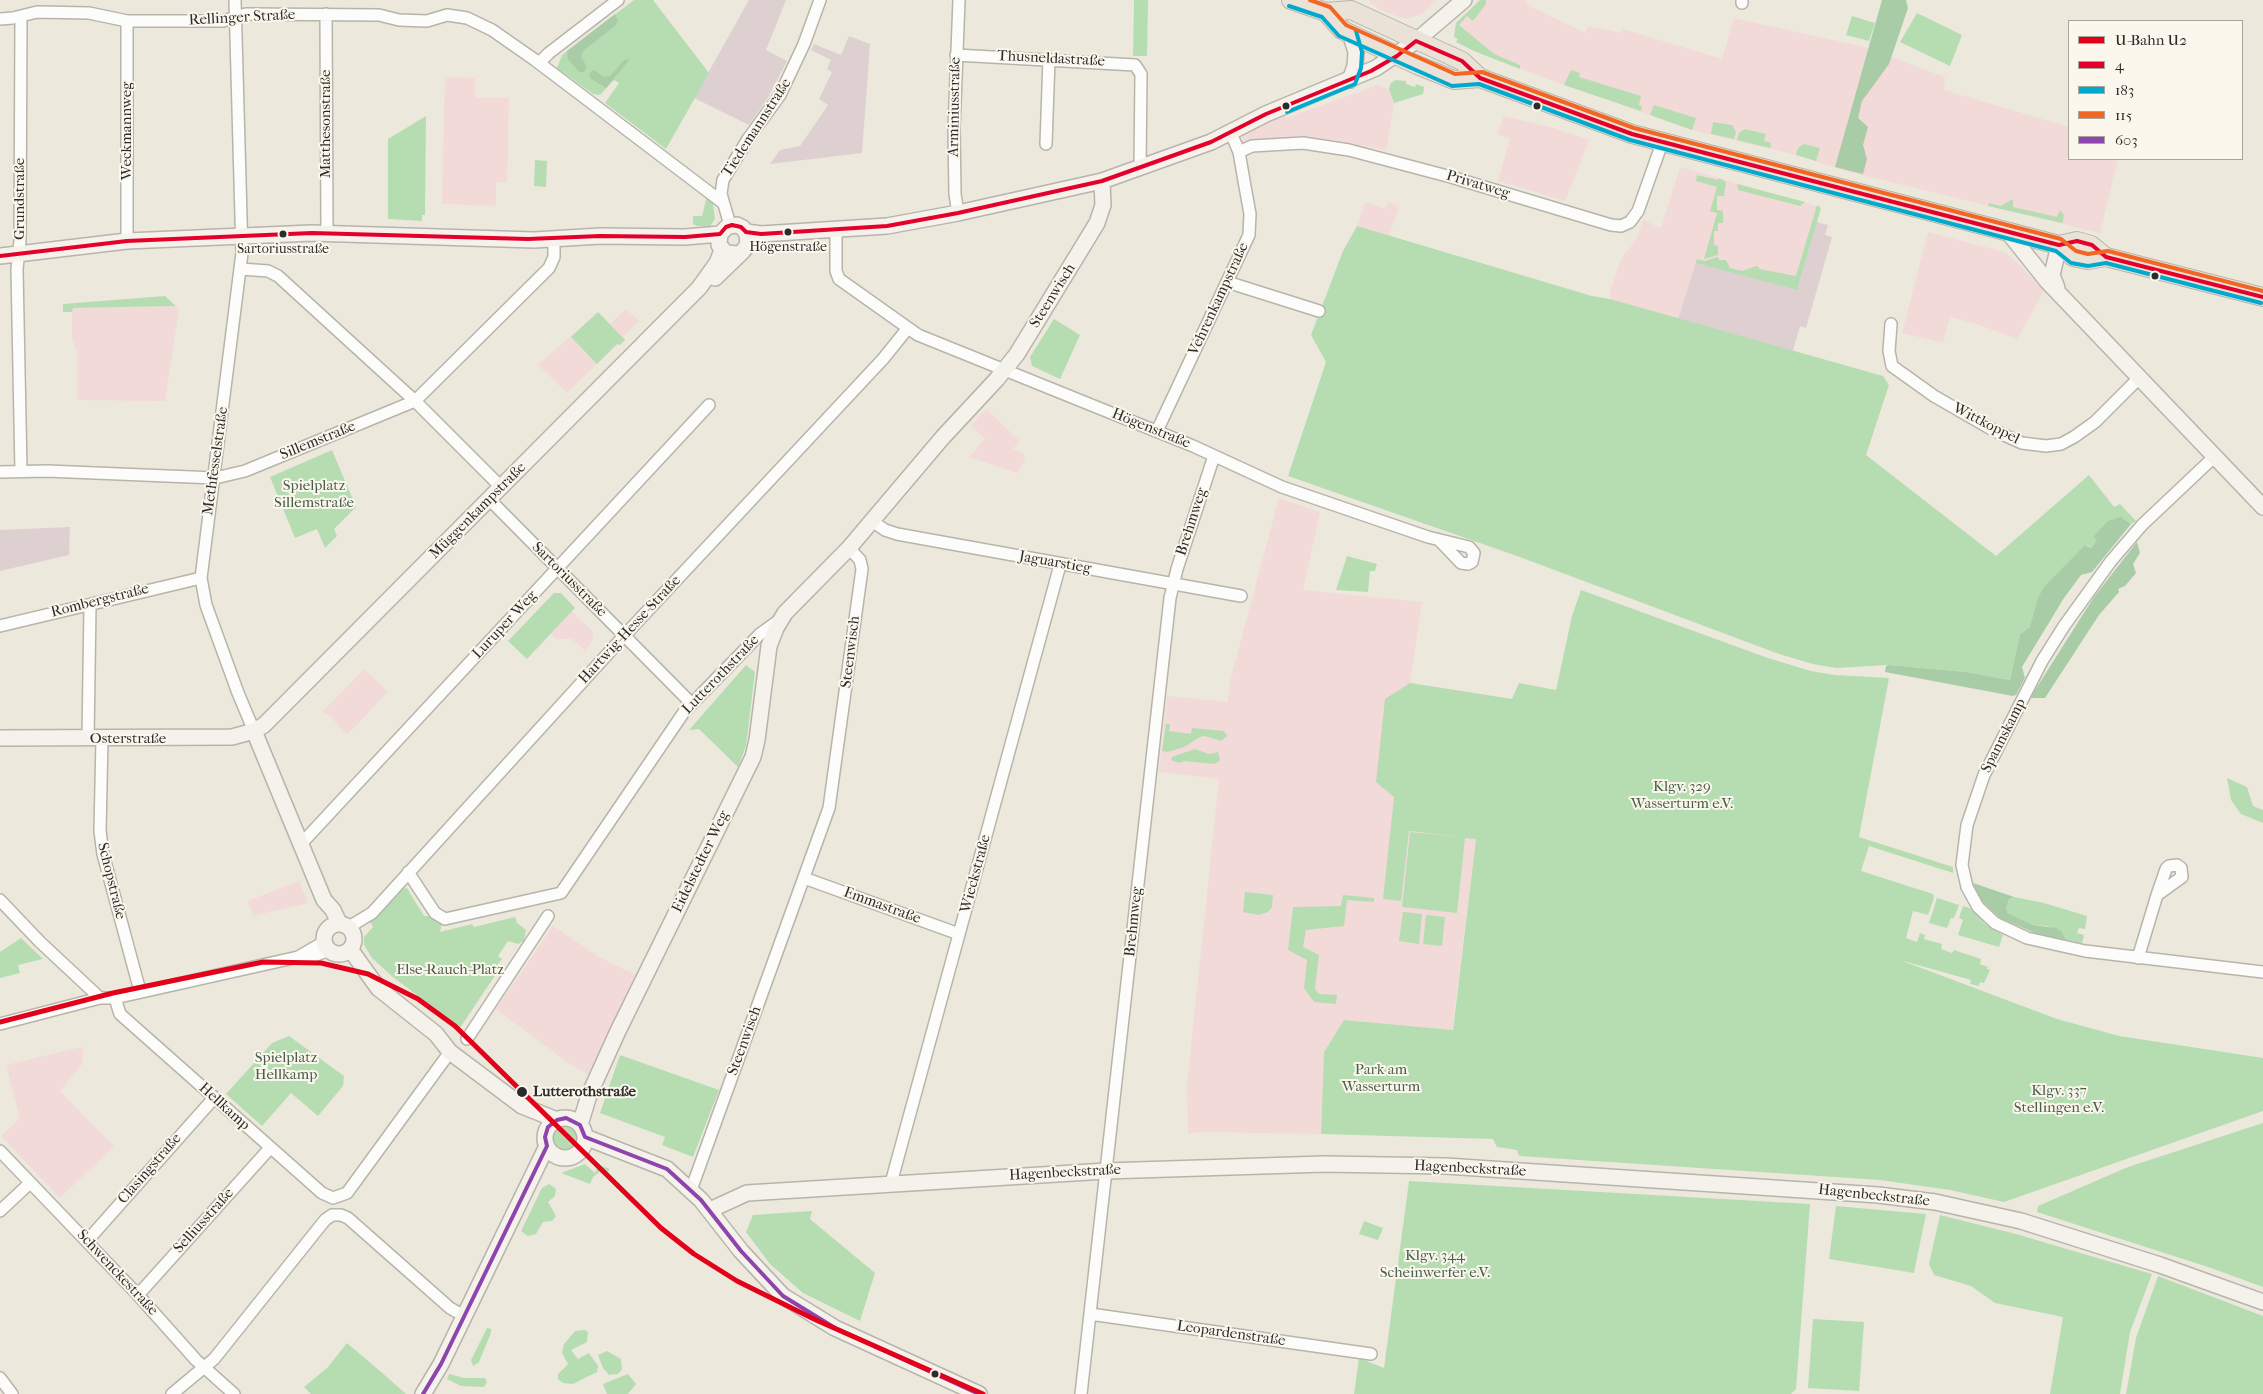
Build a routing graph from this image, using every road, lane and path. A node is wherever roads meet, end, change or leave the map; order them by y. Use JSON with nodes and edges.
{"nodes":[{"id":1,"x":235,"y":0,"type":"edge"},
{"id":2,"x":618,"y":0,"type":"edge"},
{"id":3,"x":820,"y":0,"type":"edge"},
{"id":4,"x":958,"y":0,"type":"edge"},
{"id":5,"x":1290,"y":0,"type":"edge"},
{"id":6,"x":1464,"y":0,"type":"edge"},
{"id":7,"x":1326,"y":12,"type":"junction"},
{"id":8,"x":326,"y":14,"type":"junction"},
{"id":9,"x":21,"y":16,"type":"junction"},
{"id":10,"x":235,"y":17,"type":"junction"},
{"id":11,"x":0,"y":19,"type":"edge"},
{"id":12,"x":127,"y":21,"type":"junction"},
{"id":13,"x":1350,"y":33,"type":"junction"},
{"id":14,"x":1416,"y":41,"type":"junction"},
{"id":15,"x":956,"y":55,"type":"junction"},
{"id":16,"x":1397,"y":56,"type":"junction"},
{"id":17,"x":1049,"y":59,"type":"junction"},
{"id":18,"x":539,"y":63,"type":"junction"},
{"id":19,"x":1480,"y":78,"type":"junction"},
{"id":20,"x":1350,"y":80,"type":"junction"},
{"id":21,"x":1231,"y":133,"type":"junction"},
{"id":22,"x":1662,"y":142,"type":"junction"},
{"id":23,"x":1046,"y":144,"type":"dead end"},
{"id":24,"x":1239,"y":152,"type":"junction"},
{"id":25,"x":1140,"y":167,"type":"junction"},
{"id":26,"x":1102,"y":181,"type":"junction"},
{"id":27,"x":722,"y":202,"type":"junction"},
{"id":28,"x":958,"y":213,"type":"junction"},
{"id":29,"x":2008,"y":232,"type":"junction"},
{"id":30,"x":326,"y":233,"type":"junction"},
{"id":31,"x":836,"y":234,"type":"junction"},
{"id":32,"x":242,"y":237,"type":"junction"},
{"id":33,"x":554,"y":239,"type":"junction"},
{"id":34,"x":723,"y":239,"type":"junction"},
{"id":35,"x":128,"y":241,"type":"junction"},
{"id":36,"x":744,"y":244,"type":"junction"},
{"id":37,"x":2059,"y":245,"type":"junction"},
{"id":38,"x":19,"y":254,"type":"junction"},
{"id":39,"x":0,"y":256,"type":"edge"},
{"id":40,"x":241,"y":269,"type":"junction"},
{"id":41,"x":1227,"y":282,"type":"junction"},
{"id":42,"x":699,"y":288,"type":"junction"},
{"id":43,"x":2059,"y":292,"type":"junction"},
{"id":44,"x":2263,"y":297,"type":"edge"},
{"id":45,"x":1319,"y":310,"type":"dead end"},
{"id":46,"x":1891,"y":324,"type":"dead end"},
{"id":47,"x":908,"y":328,"type":"junction"},
{"id":48,"x":1004,"y":371,"type":"junction"},
{"id":49,"x":2140,"y":377,"type":"junction"},
{"id":50,"x":415,"y":401,"type":"junction"},
{"id":51,"x":709,"y":405,"type":"dead end"},
{"id":52,"x":1157,"y":431,"type":"junction"},
{"id":53,"x":1214,"y":456,"type":"junction"},
{"id":54,"x":2214,"y":456,"type":"junction"},
{"id":55,"x":21,"y":471,"type":"junction"},
{"id":56,"x":0,"y":472,"type":"edge"},
{"id":57,"x":215,"y":478,"type":"junction"},
{"id":58,"x":501,"y":487,"type":"junction"},
{"id":59,"x":489,"y":499,"type":"junction"},
{"id":60,"x":2263,"y":508,"type":"edge"},
{"id":61,"x":872,"y":520,"type":"junction"},
{"id":62,"x":1439,"y":540,"type":"dead end"},
{"id":63,"x":849,"y":548,"type":"junction"},
{"id":64,"x":1060,"y":564,"type":"junction"},
{"id":65,"x":558,"y":569,"type":"junction"},
{"id":66,"x":201,"y":578,"type":"junction"},
{"id":67,"x":1172,"y":586,"type":"junction"},
{"id":68,"x":1241,"y":596,"type":"dead end"},
{"id":69,"x":90,"y":604,"type":"junction"},
{"id":70,"x":781,"y":619,"type":"junction"},
{"id":71,"x":0,"y":626,"type":"edge"},
{"id":72,"x":624,"y":636,"type":"junction"},
{"id":73,"x":691,"y":703,"type":"junction"},
{"id":74,"x":254,"y":731,"type":"junction"},
{"id":75,"x":0,"y":738,"type":"edge"},
{"id":76,"x":95,"y":739,"type":"junction"},
{"id":77,"x":301,"y":844,"type":"junction"},
{"id":78,"x":408,"y":872,"type":"junction"},
{"id":79,"x":804,"y":878,"type":"junction"},
{"id":80,"x":2157,"y":895,"type":"dead end"},
{"id":81,"x":0,"y":900,"type":"edge"},
{"id":82,"x":548,"y":916,"type":"dead end"},
{"id":83,"x":339,"y":926,"type":"junction"},
{"id":84,"x":959,"y":934,"type":"junction"},
{"id":85,"x":337,"y":949,"type":"junction"},
{"id":86,"x":2138,"y":958,"type":"junction"},
{"id":87,"x":2263,"y":972,"type":"edge"},
{"id":88,"x":140,"y":991,"type":"junction"},
{"id":89,"x":100,"y":998,"type":"junction"},
{"id":90,"x":115,"y":998,"type":"junction"},
{"id":91,"x":0,"y":1024,"type":"edge"},
{"id":92,"x":467,"y":1039,"type":"dead end"},
{"id":93,"x":450,"y":1052,"type":"junction"},
{"id":94,"x":214,"y":1098,"type":"junction"},
{"id":95,"x":522,"y":1106,"type":"junction"},
{"id":96,"x":575,"y":1130,"type":"junction"},
{"id":97,"x":546,"y":1139,"type":"junction"},
{"id":98,"x":270,"y":1148,"type":"junction"},
{"id":99,"x":0,"y":1152,"type":"edge"},
{"id":100,"x":558,"y":1157,"type":"junction"},
{"id":101,"x":1106,"y":1170,"type":"junction"},
{"id":102,"x":30,"y":1182,"type":"junction"},
{"id":103,"x":528,"y":1184,"type":"junction"},
{"id":104,"x":891,"y":1184,"type":"junction"},
{"id":105,"x":691,"y":1190,"type":"junction"},
{"id":106,"x":710,"y":1210,"type":"junction"},
{"id":107,"x":0,"y":1211,"type":"edge"},
{"id":108,"x":87,"y":1241,"type":"junction"},
{"id":109,"x":138,"y":1295,"type":"junction"},
{"id":110,"x":2263,"y":1302,"type":"edge"},
{"id":111,"x":1090,"y":1314,"type":"junction"},
{"id":112,"x":464,"y":1316,"type":"junction"},
{"id":113,"x":1371,"y":1354,"type":"dead end"},
{"id":114,"x":205,"y":1368,"type":"junction"},
{"id":115,"x":0,"y":1378,"type":"edge"},
{"id":116,"x":12,"y":1394,"type":"edge"},
{"id":117,"x":172,"y":1394,"type":"edge"},
{"id":118,"x":234,"y":1394,"type":"edge"},
{"id":119,"x":423,"y":1394,"type":"edge"},
{"id":120,"x":979,"y":1394,"type":"edge"},
{"id":121,"x":1081,"y":1394,"type":"edge"}],
"edges":[{"from":1,"to":10,"type":"street","name":"Methfesselstraße"},
{"from":2,"to":18,"type":"street"},
{"from":3,"to":27,"type":"street","name":"Tiedemannstraße"},
{"from":4,"to":15,"type":"street","name":"Arminiusstraße"},
{"from":5,"to":7,"type":"main road"},
{"from":6,"to":14,"type":"street"},
{"from":7,"to":13,"type":"main road"},
{"from":7,"to":14,"type":"main road"},
{"from":8,"to":10,"type":"street","name":"Rellinger Straße"},
{"from":8,"to":18,"type":"street","name":"Rellinger Straße"},
{"from":8,"to":30,"type":"street","name":"Matthesonstraße"},
{"from":9,"to":11,"type":"street","name":"Rellinger Straße"},
{"from":9,"to":12,"type":"street","name":"Rellinger Straße"},
{"from":9,"to":38,"type":"street","name":"Grundstraße"},
{"from":10,"to":12,"type":"street","name":"Rellinger Straße"},
{"from":10,"to":32,"type":"street","name":"Methfesselstraße"},
{"from":12,"to":35,"type":"street","name":"Weckmannweg"},
{"from":13,"to":16,"type":"main road"},
{"from":13,"to":20,"type":"street"},
{"from":14,"to":16,"type":"street"},
{"from":14,"to":19,"type":"main road"},
{"from":15,"to":17,"type":"street","name":"Thusneldastraße"},
{"from":15,"to":28,"type":"street","name":"Arminiusstraße"},
{"from":16,"to":19,"type":"main road"},
{"from":16,"to":20,"type":"street"},
{"from":17,"to":23,"type":"street"},
{"from":17,"to":25,"type":"street","name":"Thusneldastraße"},
{"from":18,"to":27,"type":"street"},
{"from":19,"to":22,"type":"main road"},
{"from":20,"to":21,"type":"street"},
{"from":21,"to":24,"type":"street","name":"Vehrenkampstraße"},
{"from":21,"to":25,"type":"street"},
{"from":22,"to":24,"type":"street","name":"Privatweg"},
{"from":22,"to":29,"type":"main road"},
{"from":24,"to":41,"type":"street","name":"Vehrenkampstraße"},
{"from":25,"to":26,"type":"street"},
{"from":26,"to":28,"type":"street"},
{"from":26,"to":48,"type":"street","name":"Steenwisch"},
{"from":27,"to":34,"type":"street"},
{"from":28,"to":31,"type":"street"},
{"from":29,"to":37,"type":"main road"},
{"from":29,"to":43,"type":"street"},
{"from":30,"to":32,"type":"street"},
{"from":30,"to":33,"type":"street"},
{"from":31,"to":36,"type":"street"},
{"from":31,"to":47,"type":"street","name":"Högenstraße"},
{"from":32,"to":35,"type":"street"},
{"from":32,"to":40,"type":"street","name":"Methfesselstraße"},
{"from":33,"to":34,"type":"street"},
{"from":33,"to":50,"type":"street","name":"Sillemstraße"},
{"from":34,"to":36,"type":"street"},
{"from":34,"to":36,"type":"street"},
{"from":34,"to":42,"type":"street","name":"Müggenkampstraße"},
{"from":35,"to":38,"type":"street"},
{"from":36,"to":42,"type":"street","name":"Müggenkampstraße"},
{"from":37,"to":43,"type":"street"},
{"from":37,"to":44,"type":"main road"},
{"from":38,"to":39,"type":"street"},
{"from":38,"to":55,"type":"street","name":"Grundstraße"},
{"from":40,"to":50,"type":"street"},
{"from":40,"to":57,"type":"street","name":"Methfesselstraße"},
{"from":41,"to":45,"type":"street"},
{"from":41,"to":52,"type":"street","name":"Vehrenkampstraße"},
{"from":42,"to":58,"type":"street","name":"Müggenkampstraße"},
{"from":43,"to":49,"type":"street"},
{"from":46,"to":49,"type":"street","name":"Wittkoppel"},
{"from":47,"to":48,"type":"street","name":"Högenstraße"},
{"from":47,"to":72,"type":"street","name":"Hartwig-Hesse-Straße"},
{"from":48,"to":52,"type":"street","name":"Högenstraße"},
{"from":48,"to":61,"type":"street","name":"Steenwisch"},
{"from":49,"to":54,"type":"street"},
{"from":50,"to":57,"type":"street","name":"Sillemstraße"},
{"from":50,"to":58,"type":"street"},
{"from":51,"to":65,"type":"street","name":"Luruper Weg"},
{"from":52,"to":53,"type":"street","name":"Högenstraße"},
{"from":53,"to":62,"type":"street","name":"Högenstraße"},
{"from":53,"to":67,"type":"street","name":"Brehmweg"},
{"from":54,"to":60,"type":"street"},
{"from":54,"to":86,"type":"street","name":"Spannskamp"},
{"from":55,"to":56,"type":"street","name":"Sillemstraße"},
{"from":55,"to":57,"type":"street","name":"Sillemstraße"},
{"from":57,"to":66,"type":"street","name":"Methfesselstraße"},
{"from":58,"to":59,"type":"street","name":"Müggenkampstraße"},
{"from":59,"to":65,"type":"street","name":"Sartoriusstraße"},
{"from":59,"to":74,"type":"street","name":"Müggenkampstraße"},
{"from":61,"to":63,"type":"street","name":"Steenwisch"},
{"from":61,"to":64,"type":"street","name":"Jaguarstieg"},
{"from":63,"to":70,"type":"street","name":"Lutterothstraße"},
{"from":63,"to":79,"type":"street","name":"Steenwisch"},
{"from":64,"to":67,"type":"street","name":"Jaguarstieg"},
{"from":64,"to":84,"type":"street","name":"Wieckstraße"},
{"from":65,"to":72,"type":"street","name":"Sartoriusstraße"},
{"from":65,"to":77,"type":"street","name":"Luruper Weg"},
{"from":66,"to":69,"type":"street","name":"Rombergstraße"},
{"from":66,"to":74,"type":"street","name":"Methfesselstraße"},
{"from":67,"to":68,"type":"street","name":"Jaguarstieg"},
{"from":67,"to":101,"type":"street","name":"Brehmweg"},
{"from":69,"to":71,"type":"street","name":"Rombergstraße"},
{"from":69,"to":76,"type":"street","name":"Schopstraße"},
{"from":70,"to":73,"type":"street","name":"Lutterothstraße"},
{"from":70,"to":96,"type":"street","name":"Eidelstedter Weg"},
{"from":72,"to":73,"type":"street","name":"Sartoriusstraße"},
{"from":72,"to":78,"type":"street","name":"Hartwig-Hesse-Straße"},
{"from":73,"to":78,"type":"street","name":"Lutterothstraße"},
{"from":74,"to":76,"type":"street","name":"Osterstraße"},
{"from":74,"to":77,"type":"street","name":"Methfesselstraße"},
{"from":75,"to":76,"type":"street","name":"Osterstraße"},
{"from":76,"to":88,"type":"street","name":"Schopstraße"},
{"from":77,"to":83,"type":"street","name":"Methfesselstraße"},
{"from":78,"to":83,"type":"street","name":"Hartwig-Hesse-Straße"},
{"from":79,"to":84,"type":"street","name":"Emmastraße"},
{"from":79,"to":105,"type":"street","name":"Steenwisch"},
{"from":80,"to":86,"type":"street"},
{"from":81,"to":89,"type":"street"},
{"from":82,"to":92,"type":"street"},
{"from":83,"to":85,"type":"street"},
{"from":83,"to":85,"type":"street","name":"Methfesselstraße"},
{"from":84,"to":104,"type":"street","name":"Wieckstraße"},
{"from":85,"to":88,"type":"street"},
{"from":85,"to":93,"type":"street"},
{"from":86,"to":87,"type":"street","name":"Spannskamp"},
{"from":88,"to":90,"type":"street"},
{"from":89,"to":90,"type":"street"},
{"from":89,"to":91,"type":"street"},
{"from":90,"to":94,"type":"street","name":"Hellkamp"},
{"from":93,"to":95,"type":"street"},
{"from":93,"to":98,"type":"street","name":"Hellkamp"},
{"from":94,"to":98,"type":"street","name":"Hellkamp"},
{"from":94,"to":108,"type":"street","name":"Clasingstraße"},
{"from":95,"to":96,"type":"street"},
{"from":95,"to":97,"type":"street"},
{"from":96,"to":97,"type":"street"},
{"from":96,"to":100,"type":"street"},
{"from":96,"to":105,"type":"street"},
{"from":97,"to":100,"type":"street"},
{"from":97,"to":103,"type":"street"},
{"from":98,"to":109,"type":"street","name":"Selliusstraße"},
{"from":99,"to":102,"type":"street","name":"Schwenckestraße"},
{"from":100,"to":103,"type":"street"},
{"from":101,"to":104,"type":"street","name":"Hagenbeckstraße"},
{"from":101,"to":110,"type":"street","name":"Hagenbeckstraße"},
{"from":101,"to":111,"type":"street","name":"Brehmweg"},
{"from":102,"to":107,"type":"street"},
{"from":102,"to":108,"type":"street","name":"Schwenckestraße"},
{"from":103,"to":112,"type":"street"},
{"from":104,"to":106,"type":"street","name":"Hagenbeckstraße"},
{"from":105,"to":106,"type":"street"},
{"from":106,"to":120,"type":"street"},
{"from":108,"to":109,"type":"street","name":"Schwenckestraße"},
{"from":109,"to":114,"type":"street","name":"Schwenckestraße"},
{"from":111,"to":113,"type":"street","name":"Leopardenstraße"},
{"from":111,"to":121,"type":"street","name":"Brehmweg"},
{"from":112,"to":114,"type":"street"},
{"from":112,"to":119,"type":"street"},
{"from":114,"to":117,"type":"street"},
{"from":114,"to":118,"type":"street","name":"Schwenckestraße"},
{"from":115,"to":116,"type":"street"}]}
